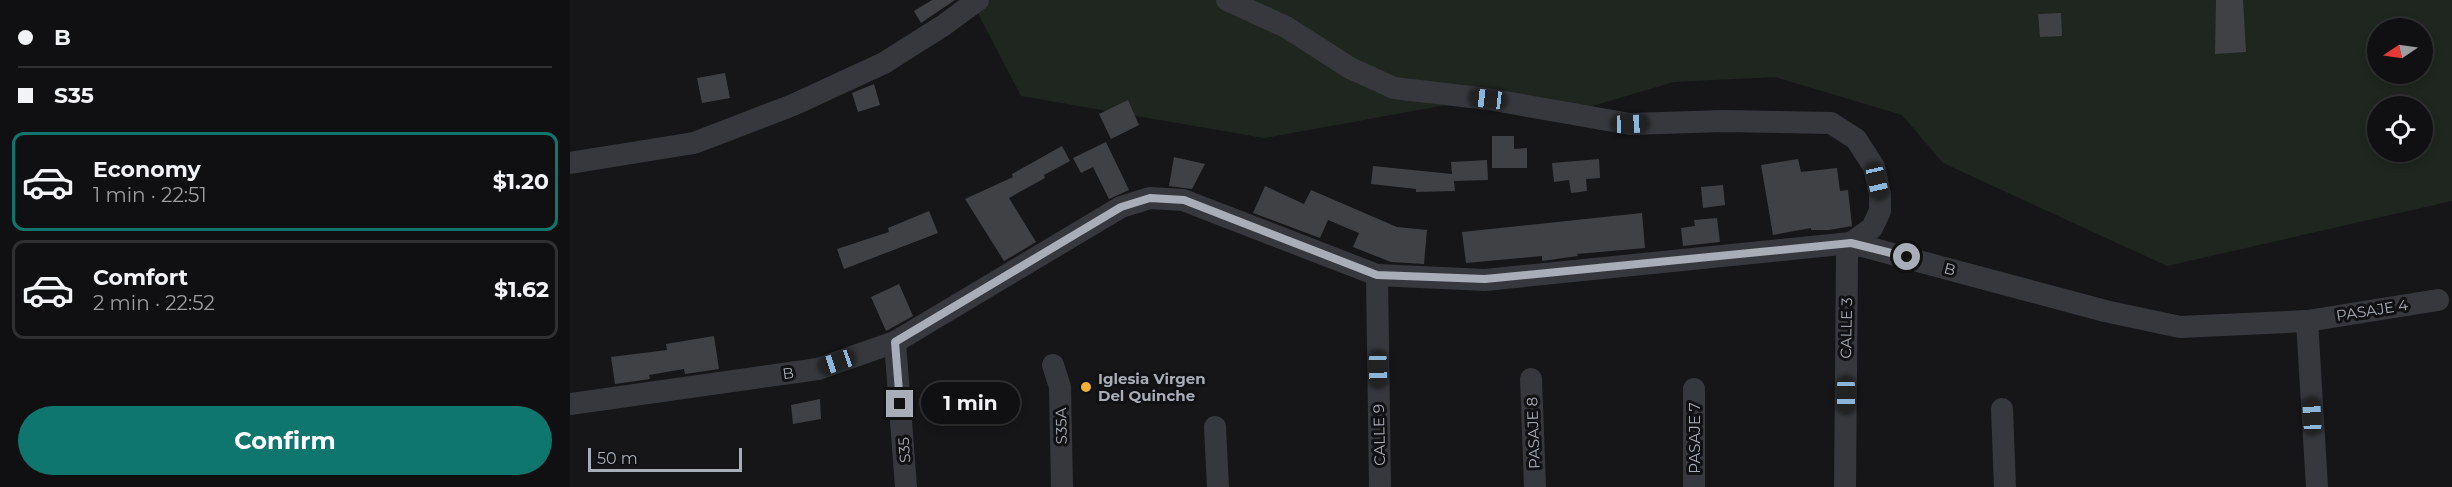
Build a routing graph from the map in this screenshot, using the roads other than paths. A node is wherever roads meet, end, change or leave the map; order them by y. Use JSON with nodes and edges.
{"nodes":[{"id":1,"x":978,"y":0,"type":"edge"},
{"id":2,"x":1227,"y":0,"type":"edge"},
{"id":3,"x":570,"y":163,"type":"edge"},
{"id":4,"x":1851,"y":243,"type":"junction"},
{"id":5,"x":1377,"y":275,"type":"junction"},
{"id":6,"x":2438,"y":300,"type":"dead end"},
{"id":7,"x":2307,"y":321,"type":"junction"},
{"id":8,"x":895,"y":342,"type":"junction"},
{"id":9,"x":1053,"y":365,"type":"dead end"},
{"id":10,"x":1531,"y":379,"type":"dead end"},
{"id":11,"x":1694,"y":389,"type":"dead end"},
{"id":12,"x":570,"y":405,"type":"edge"},
{"id":13,"x":2002,"y":409,"type":"dead end"},
{"id":14,"x":1215,"y":427,"type":"dead end"},
{"id":15,"x":906,"y":487,"type":"edge"},
{"id":16,"x":1062,"y":487,"type":"edge"},
{"id":17,"x":1218,"y":487,"type":"edge"},
{"id":18,"x":1380,"y":487,"type":"edge"},
{"id":19,"x":1535,"y":487,"type":"edge"},
{"id":20,"x":1695,"y":487,"type":"edge"},
{"id":21,"x":1845,"y":487,"type":"edge"},
{"id":22,"x":2005,"y":487,"type":"edge"},
{"id":23,"x":2317,"y":487,"type":"edge"}],
"edges":[{"from":1,"to":3,"type":"street"},
{"from":2,"to":4,"type":"street"},
{"from":4,"to":5,"type":"street","name":"B"},
{"from":4,"to":7,"type":"street","name":"B"},
{"from":4,"to":21,"type":"street","name":"CALLE 3"},
{"from":5,"to":8,"type":"street","name":"B"},
{"from":5,"to":18,"type":"street","name":"CALLE 9"},
{"from":6,"to":7,"type":"street","name":"PASAJE 4"},
{"from":7,"to":23,"type":"street"},
{"from":8,"to":12,"type":"street","name":"B"},
{"from":8,"to":15,"type":"street","name":"S35"},
{"from":9,"to":16,"type":"street","name":"S35A"},
{"from":10,"to":19,"type":"street","name":"PASAJE 8"},
{"from":11,"to":20,"type":"street","name":"PASAJE 7"},
{"from":13,"to":22,"type":"street"},
{"from":14,"to":17,"type":"street"}]}
